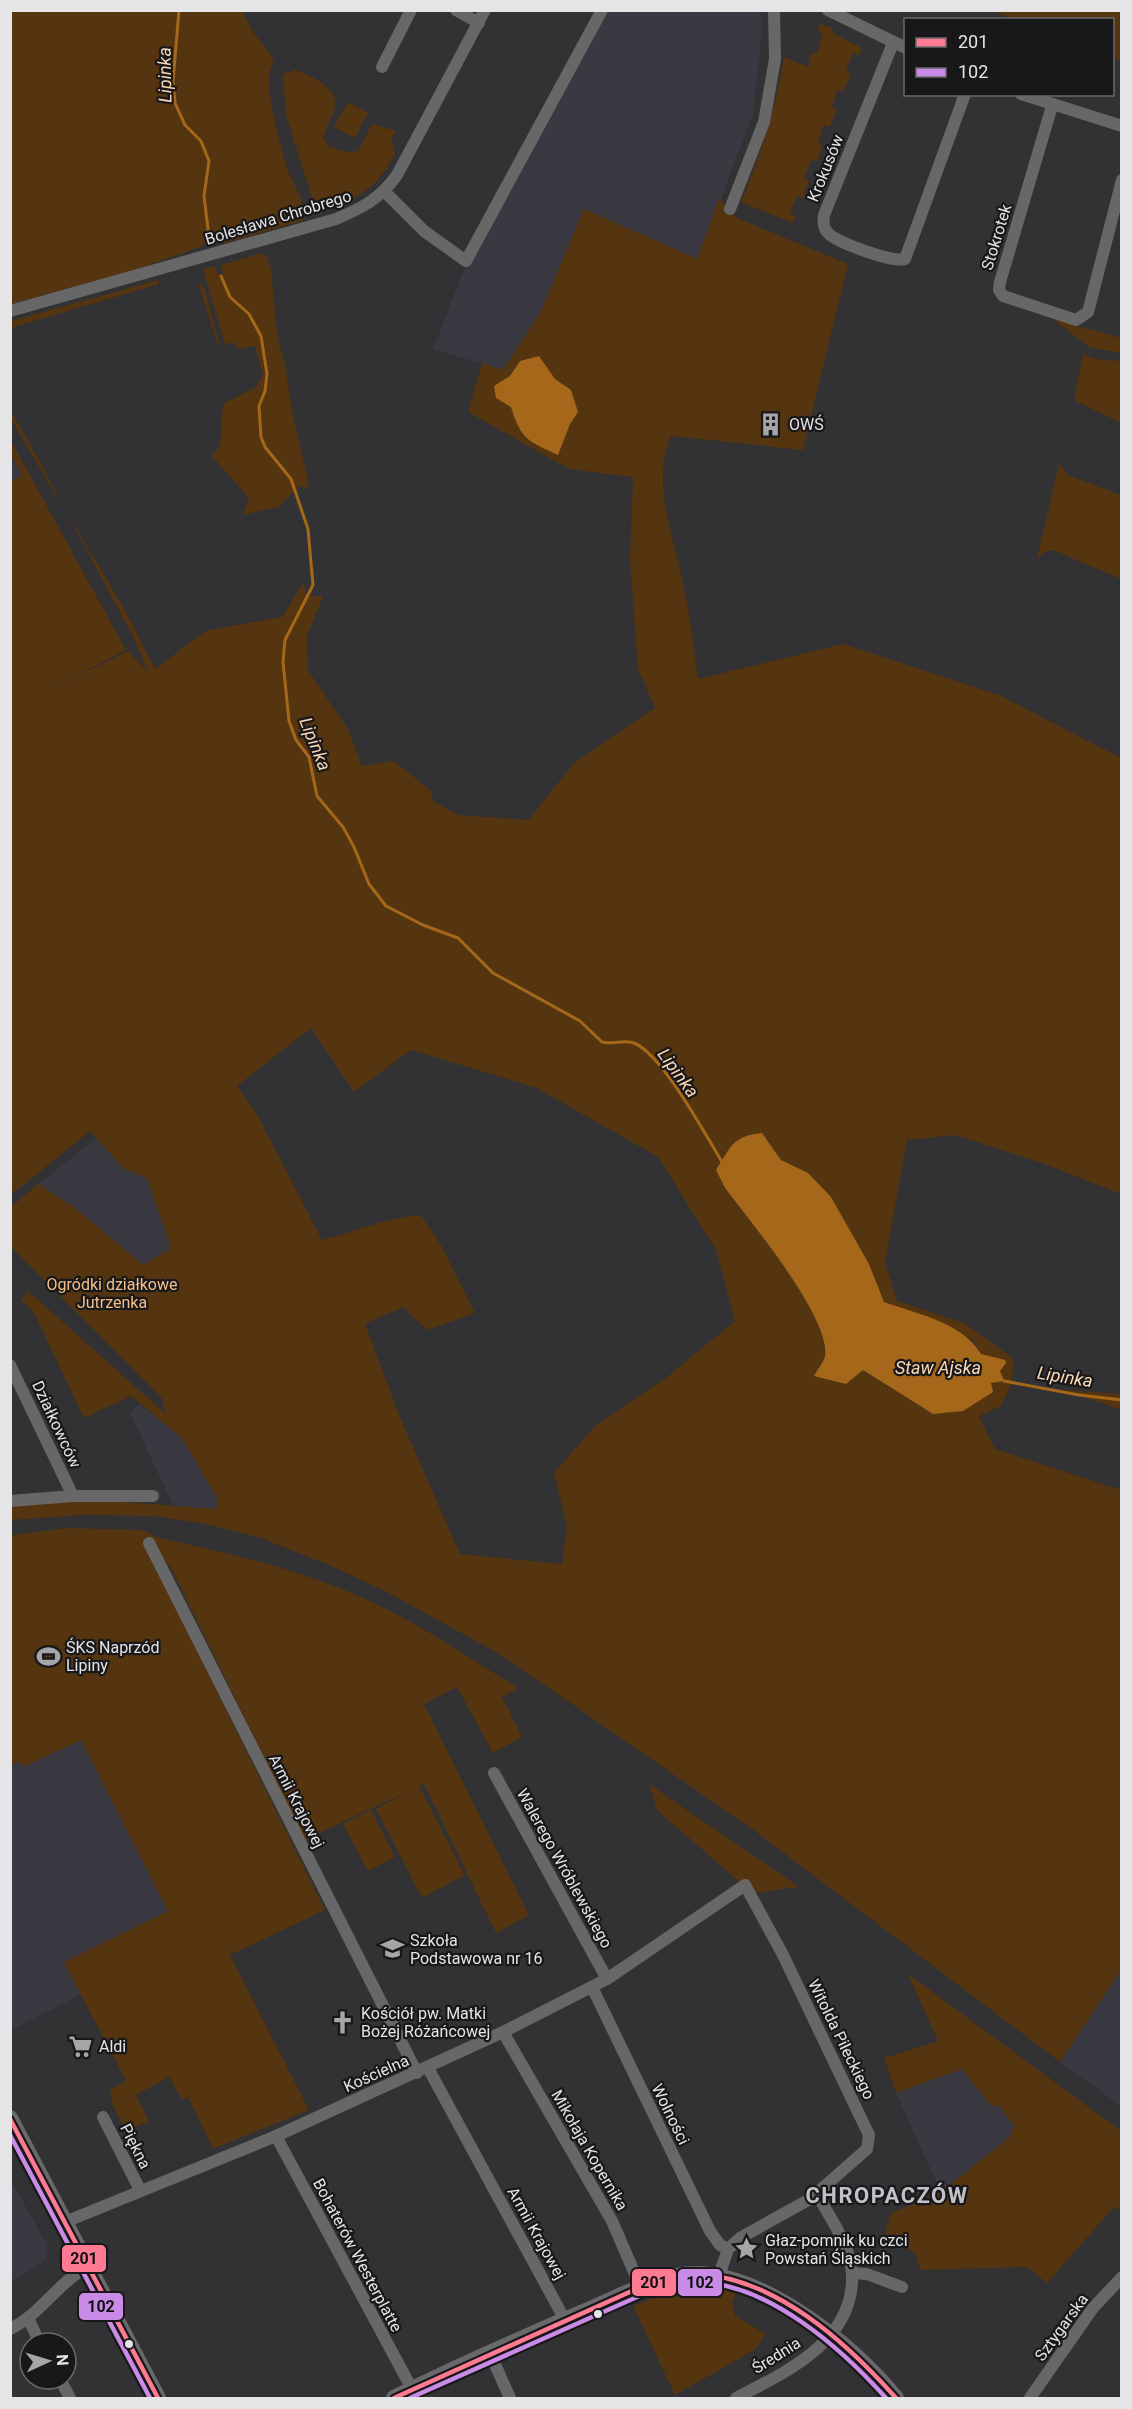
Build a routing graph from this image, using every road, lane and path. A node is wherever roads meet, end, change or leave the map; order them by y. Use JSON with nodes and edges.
{"nodes":[{"id":1,"x":411,"y":10,"type":"edge"},
{"id":2,"x":456,"y":10,"type":"edge"},
{"id":3,"x":485,"y":10,"type":"edge"},
{"id":4,"x":602,"y":10,"type":"edge"},
{"id":5,"x":774,"y":10,"type":"edge"},
{"id":6,"x":828,"y":10,"type":"edge"},
{"id":7,"x":479,"y":23,"type":"junction"},
{"id":8,"x":893,"y":43,"type":"junction"},
{"id":9,"x":904,"y":47,"type":"edge"},
{"id":10,"x":382,"y":67,"type":"dead end"},
{"id":11,"x":963,"y":96,"type":"edge"},
{"id":12,"x":1026,"y":96,"type":"edge"},
{"id":13,"x":1052,"y":106,"type":"junction"},
{"id":14,"x":1122,"y":126,"type":"edge"},
{"id":15,"x":1122,"y":180,"type":"edge"},
{"id":16,"x":386,"y":192,"type":"junction"},
{"id":17,"x":730,"y":209,"type":"dead end"},
{"id":18,"x":10,"y":311,"type":"edge"},
{"id":19,"x":10,"y":1365,"type":"edge"},
{"id":20,"x":73,"y":1496,"type":"junction"},
{"id":21,"x":153,"y":1496,"type":"dead end"},
{"id":22,"x":10,"y":1501,"type":"edge"},
{"id":23,"x":149,"y":1543,"type":"dead end"},
{"id":24,"x":494,"y":1773,"type":"dead end"},
{"id":25,"x":745,"y":1885,"type":"joint"},
{"id":26,"x":607,"y":1979,"type":"junction"},
{"id":27,"x":592,"y":1987,"type":"junction"},
{"id":28,"x":503,"y":2032,"type":"junction"},
{"id":29,"x":422,"y":2070,"type":"junction"},
{"id":30,"x":103,"y":2117,"type":"dead end"},
{"id":31,"x":10,"y":2118,"type":"edge"},
{"id":32,"x":276,"y":2136,"type":"junction"},
{"id":33,"x":140,"y":2190,"type":"junction"},
{"id":34,"x":817,"y":2194,"type":"junction"},
{"id":35,"x":64,"y":2222,"type":"junction"},
{"id":36,"x":728,"y":2249,"type":"junction"},
{"id":37,"x":88,"y":2267,"type":"junction"},
{"id":38,"x":852,"y":2273,"type":"junction"},
{"id":39,"x":719,"y":2276,"type":"junction"},
{"id":40,"x":1122,"y":2277,"type":"edge"},
{"id":41,"x":902,"y":2287,"type":"dead end"},
{"id":42,"x":641,"y":2288,"type":"junction"},
{"id":43,"x":28,"y":2318,"type":"junction"},
{"id":44,"x":565,"y":2320,"type":"junction"},
{"id":45,"x":10,"y":2329,"type":"edge"},
{"id":46,"x":34,"y":2331,"type":"edge"},
{"id":47,"x":830,"y":2335,"type":"junction"},
{"id":48,"x":490,"y":2353,"type":"junction"},
{"id":49,"x":412,"y":2389,"type":"junction"},
{"id":50,"x":158,"y":2398,"type":"edge"},
{"id":51,"x":394,"y":2398,"type":"edge"},
{"id":52,"x":510,"y":2398,"type":"edge"},
{"id":53,"x":736,"y":2398,"type":"edge"},
{"id":54,"x":896,"y":2398,"type":"edge"},
{"id":55,"x":1030,"y":2398,"type":"edge"}],
"edges":[{"from":1,"to":10,"type":"street"},
{"from":2,"to":7,"type":"street"},
{"from":3,"to":7,"type":"street","name":"Bolesława Chrobrego"},
{"from":4,"to":16,"type":"street"},
{"from":5,"to":17,"type":"street"},
{"from":6,"to":8,"type":"street"},
{"from":7,"to":16,"type":"street","name":"Bolesława Chrobrego"},
{"from":8,"to":9,"type":"street"},
{"from":8,"to":11,"type":"street","name":"Krokusów"},
{"from":12,"to":13,"type":"street"},
{"from":13,"to":14,"type":"street"},
{"from":13,"to":15,"type":"street","name":"Stokrotek"},
{"from":16,"to":18,"type":"street","name":"Bolesława Chrobrego"},
{"from":19,"to":20,"type":"street","name":"Działkowców"},
{"from":20,"to":21,"type":"street"},
{"from":20,"to":22,"type":"street"},
{"from":23,"to":29,"type":"street","name":"Armii Krajowej"},
{"from":24,"to":26,"type":"street","name":"Walerego Wróblewskiego"},
{"from":25,"to":26,"type":"street","name":"Kościelna"},
{"from":25,"to":34,"type":"street","name":"Witolda Pileckiego"},
{"from":26,"to":27,"type":"street","name":"Kościelna"},
{"from":27,"to":28,"type":"street","name":"Kościelna"},
{"from":27,"to":36,"type":"street","name":"Wolności"},
{"from":28,"to":29,"type":"street","name":"Kościelna"},
{"from":28,"to":42,"type":"street","name":"Mikołaja Kopernika"},
{"from":29,"to":32,"type":"street","name":"Kościelna"},
{"from":29,"to":44,"type":"street","name":"Armii Krajowej"},
{"from":30,"to":33,"type":"street","name":"Piękna"},
{"from":31,"to":35,"type":"street"},
{"from":32,"to":33,"type":"street","name":"Kościelna"},
{"from":32,"to":49,"type":"street","name":"Bohaterów Westerplatte"},
{"from":33,"to":35,"type":"street","name":"Kościelna"},
{"from":34,"to":36,"type":"street","name":"Witolda Pileckiego"},
{"from":34,"to":38,"type":"street"},
{"from":35,"to":37,"type":"street"},
{"from":36,"to":39,"type":"street"},
{"from":37,"to":43,"type":"street"},
{"from":37,"to":50,"type":"street"},
{"from":38,"to":41,"type":"street"},
{"from":38,"to":47,"type":"street","name":"Średnia"},
{"from":39,"to":42,"type":"street"},
{"from":39,"to":47,"type":"street"},
{"from":40,"to":55,"type":"street","name":"Sztygarska"},
{"from":42,"to":44,"type":"street"},
{"from":43,"to":45,"type":"street"},
{"from":43,"to":46,"type":"street"},
{"from":44,"to":48,"type":"street"},
{"from":47,"to":53,"type":"street","name":"Średnia"},
{"from":47,"to":54,"type":"street"},
{"from":48,"to":49,"type":"street"},
{"from":48,"to":52,"type":"street"},
{"from":49,"to":51,"type":"street"}]}
